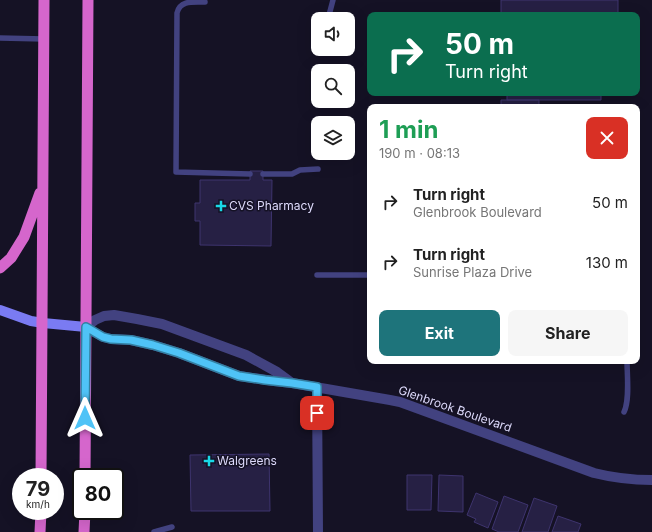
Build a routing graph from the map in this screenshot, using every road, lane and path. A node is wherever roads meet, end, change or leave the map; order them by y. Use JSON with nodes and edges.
{"nodes":[{"id":1,"x":44,"y":0,"type":"edge"},
{"id":2,"x":88,"y":0,"type":"edge"},
{"id":3,"x":333,"y":0,"type":"edge"},
{"id":4,"x":205,"y":2,"type":"dead end"},
{"id":5,"x":330,"y":12,"type":"edge"},
{"id":6,"x":0,"y":38,"type":"edge"},
{"id":7,"x":44,"y":39,"type":"junction"},
{"id":8,"x":318,"y":169,"type":"dead end"},
{"id":9,"x":250,"y":174,"type":"dead end"},
{"id":10,"x":263,"y":174,"type":"dead end"},
{"id":11,"x":43,"y":185,"type":"junction"},
{"id":12,"x":0,"y":268,"type":"edge"},
{"id":13,"x":317,"y":275,"type":"dead end"},
{"id":14,"x":367,"y":275,"type":"edge"},
{"id":15,"x":0,"y":310,"type":"edge"},
{"id":16,"x":43,"y":323,"type":"junction"},
{"id":17,"x":86,"y":327,"type":"junction"},
{"id":18,"x":627,"y":364,"type":"edge"},
{"id":19,"x":292,"y":383,"type":"junction"},
{"id":20,"x":317,"y":387,"type":"junction"},
{"id":21,"x":624,"y":412,"type":"dead end"},
{"id":22,"x":41,"y":468,"type":"edge"},
{"id":23,"x":85,"y":468,"type":"edge"},
{"id":24,"x":652,"y":480,"type":"edge"},
{"id":25,"x":41,"y":520,"type":"edge"},
{"id":26,"x":84,"y":520,"type":"edge"},
{"id":27,"x":172,"y":527,"type":"dead end"},
{"id":28,"x":40,"y":532,"type":"edge"},
{"id":29,"x":84,"y":532,"type":"edge"},
{"id":30,"x":154,"y":532,"type":"edge"},
{"id":31,"x":318,"y":532,"type":"edge"}],
"edges":[{"from":1,"to":7,"type":"highway"},
{"from":2,"to":17,"type":"highway"},
{"from":3,"to":5,"type":"lane"},
{"from":4,"to":9,"type":"lane"},
{"from":6,"to":7,"type":"lane"},
{"from":7,"to":11,"type":"highway"},
{"from":8,"to":10,"type":"lane"},
{"from":11,"to":12,"type":"highway"},
{"from":11,"to":16,"type":"highway"},
{"from":13,"to":14,"type":"lane"},
{"from":15,"to":16,"type":"main road"},
{"from":16,"to":17,"type":"main road"},
{"from":16,"to":22,"type":"highway"},
{"from":17,"to":19,"type":"street","name":"Glenbrook Boulevard"},
{"from":17,"to":19,"type":"street"},
{"from":17,"to":23,"type":"highway"},
{"from":18,"to":21,"type":"lane"},
{"from":19,"to":20,"type":"street","name":"Glenbrook Boulevard"},
{"from":20,"to":24,"type":"street","name":"Glenbrook Boulevard"},
{"from":20,"to":31,"type":"street"},
{"from":25,"to":28,"type":"highway"},
{"from":26,"to":29,"type":"highway"},
{"from":27,"to":30,"type":"lane"}]}
